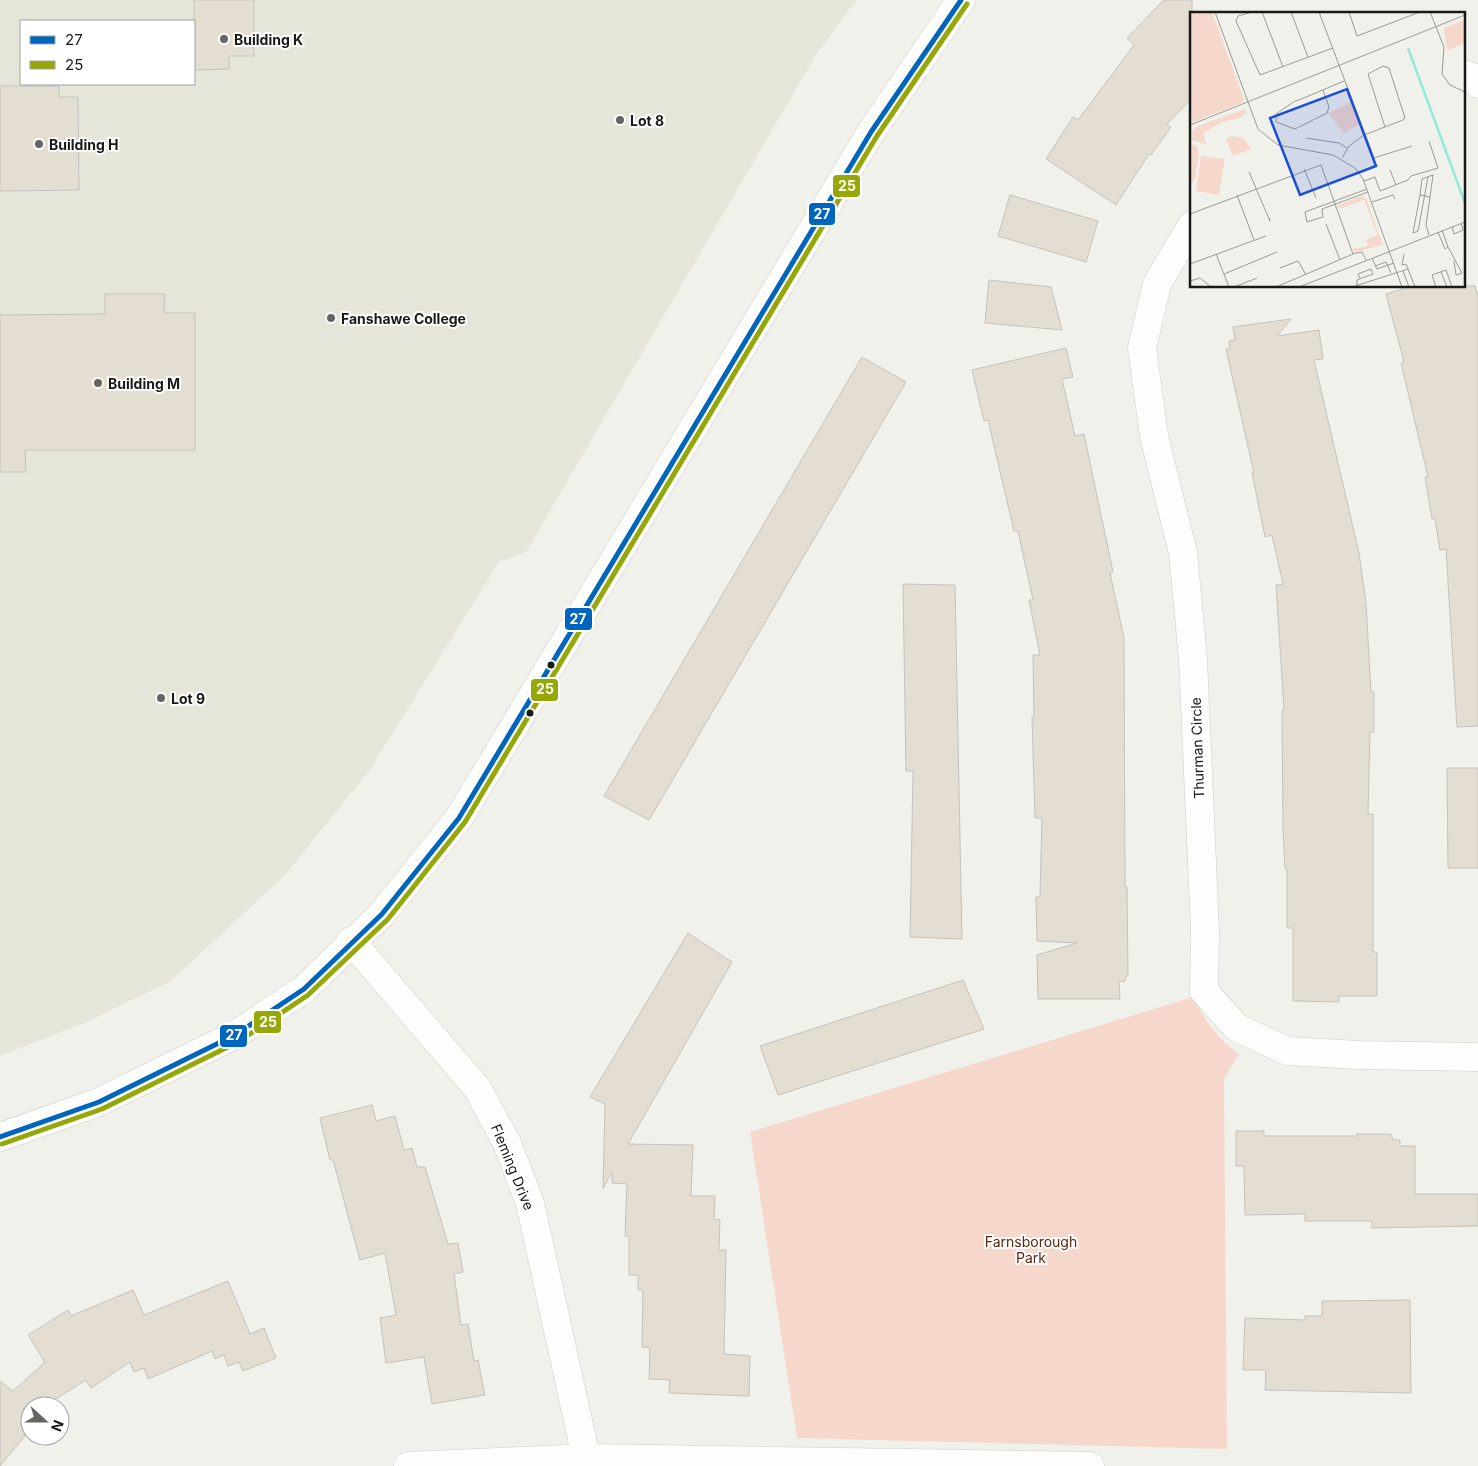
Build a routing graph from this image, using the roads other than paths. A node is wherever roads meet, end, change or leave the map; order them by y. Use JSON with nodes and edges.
{"nodes":[{"id":1,"x":961,"y":0,"type":"edge"},
{"id":2,"x":1466,"y":75,"type":"edge"},
{"id":3,"x":1478,"y":84,"type":"edge"},
{"id":4,"x":1190,"y":228,"type":"edge"},
{"id":5,"x":351,"y":941,"type":"junction"},
{"id":6,"x":1478,"y":1057,"type":"edge"},
{"id":7,"x":0,"y":1137,"type":"edge"},
{"id":8,"x":588,"y":1462,"type":"edge"},
{"id":9,"x":408,"y":1466,"type":"edge"},
{"id":10,"x":1090,"y":1466,"type":"edge"}],
"edges":[{"from":1,"to":5,"type":"street"},
{"from":2,"to":3,"type":"street"},
{"from":4,"to":6,"type":"street","name":"Thurman Circle"},
{"from":5,"to":7,"type":"street"},
{"from":5,"to":8,"type":"street","name":"Fleming Drive"},
{"from":8,"to":9,"type":"street"},
{"from":8,"to":10,"type":"street"}]}
